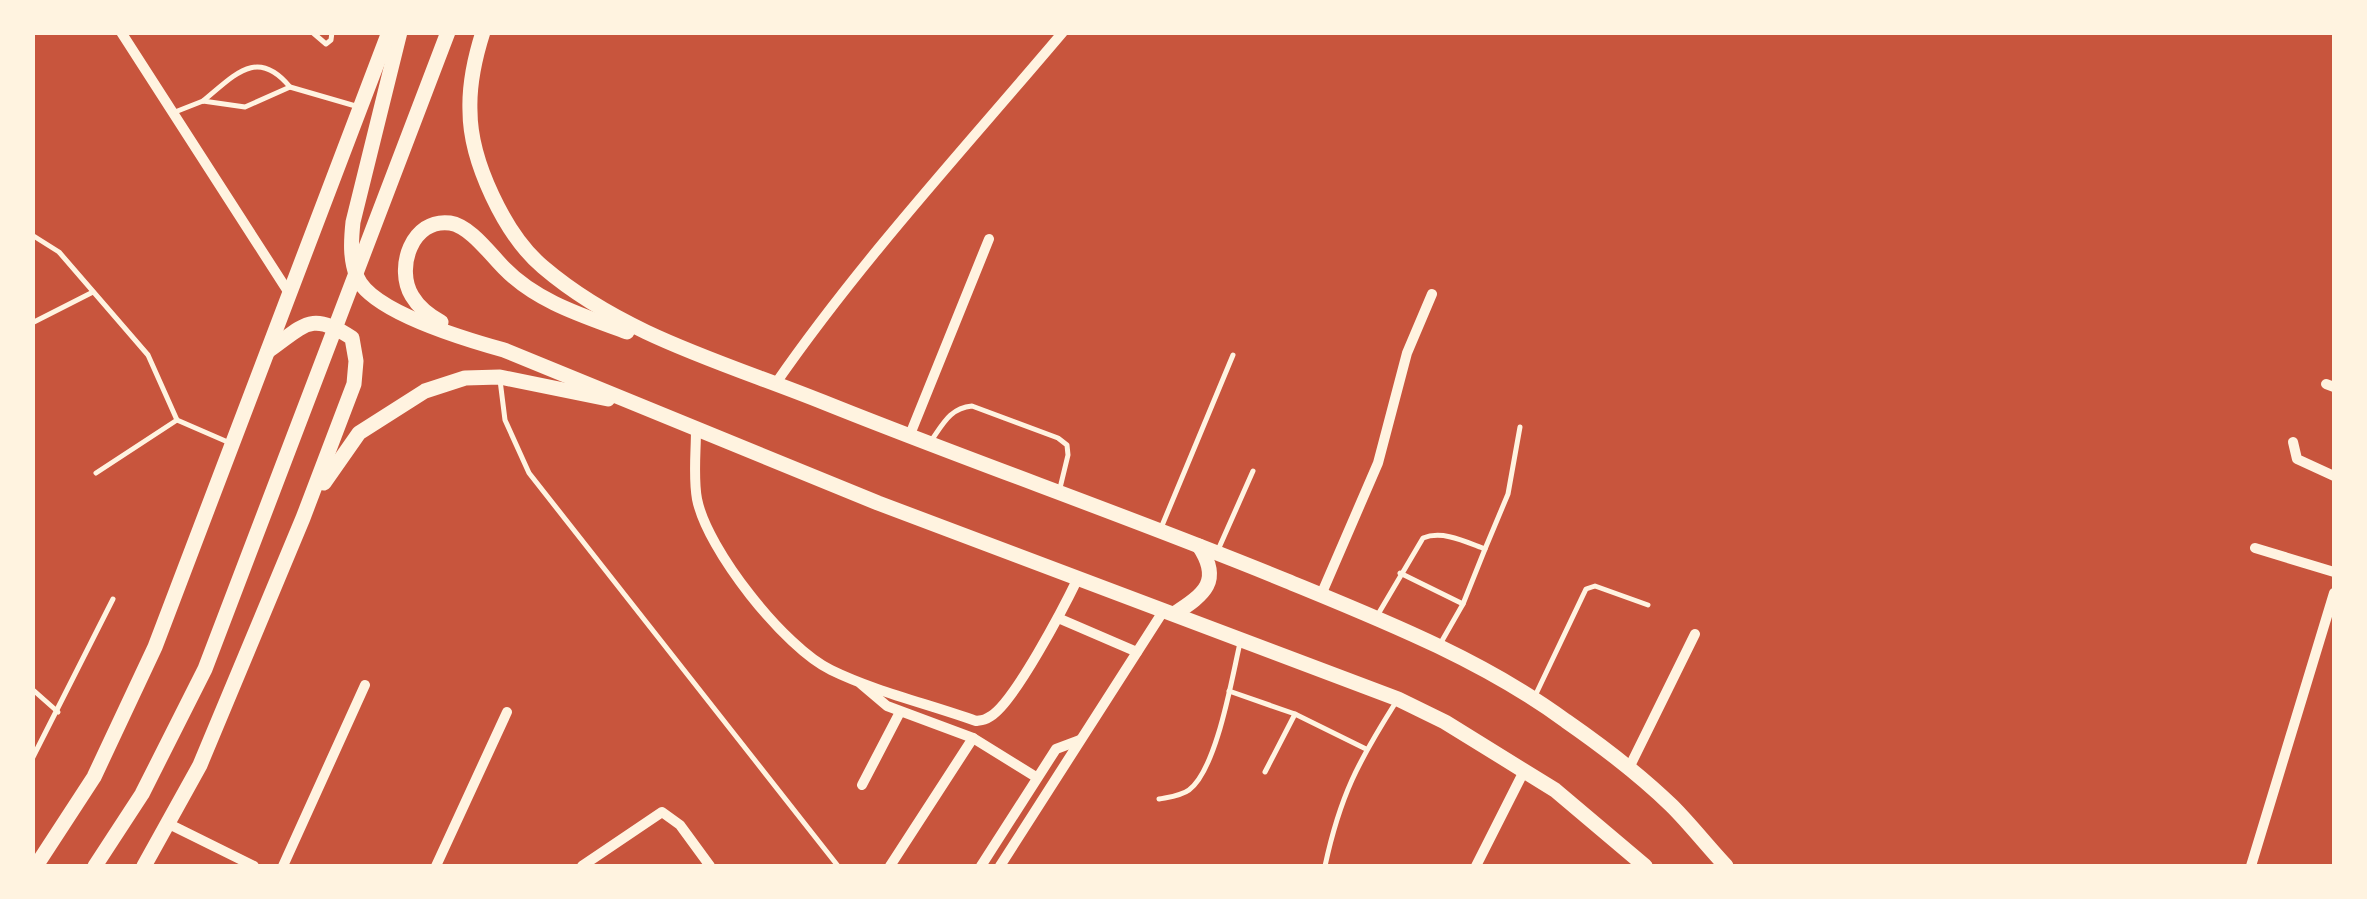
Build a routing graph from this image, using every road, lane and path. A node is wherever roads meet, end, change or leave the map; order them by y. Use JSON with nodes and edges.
{"nodes":[{"id":1,"x":121,"y":32,"type":"edge"},
{"id":2,"x":312,"y":32,"type":"edge"},
{"id":3,"x":332,"y":32,"type":"edge"},
{"id":4,"x":389,"y":32,"type":"edge"},
{"id":5,"x":400,"y":32,"type":"edge"},
{"id":6,"x":448,"y":32,"type":"edge"},
{"id":7,"x":483,"y":32,"type":"edge"},
{"id":8,"x":1062,"y":32,"type":"edge"},
{"id":9,"x":290,"y":87,"type":"junction"},
{"id":10,"x":203,"y":101,"type":"junction"},
{"id":11,"x":360,"y":107,"type":"junction"},
{"id":12,"x":172,"y":113,"type":"junction"},
{"id":13,"x":32,"y":235,"type":"edge"},
{"id":14,"x":988,"y":239,"type":"dead end"},
{"id":15,"x":92,"y":292,"type":"junction"},
{"id":16,"x":289,"y":293,"type":"junction"},
{"id":17,"x":1432,"y":294,"type":"dead end"},
{"id":18,"x":32,"y":323,"type":"edge"},
{"id":19,"x":504,"y":350,"type":"junction"},
{"id":20,"x":268,"y":352,"type":"junction"},
{"id":21,"x":1233,"y":354,"type":"dead end"},
{"id":22,"x":705,"y":360,"type":"junction"},
{"id":23,"x":500,"y":378,"type":"junction"},
{"id":24,"x":776,"y":384,"type":"junction"},
{"id":25,"x":632,"y":403,"type":"junction"},
{"id":26,"x":176,"y":420,"type":"junction"},
{"id":27,"x":1520,"y":427,"type":"dead end"},
{"id":28,"x":696,"y":430,"type":"junction"},
{"id":29,"x":910,"y":437,"type":"junction"},
{"id":30,"x":2293,"y":442,"type":"dead end"},
{"id":31,"x":929,"y":443,"type":"junction"},
{"id":32,"x":232,"y":444,"type":"junction"},
{"id":33,"x":1253,"y":471,"type":"dead end"},
{"id":34,"x":96,"y":473,"type":"dead end"},
{"id":35,"x":2334,"y":476,"type":"edge"},
{"id":36,"x":1060,"y":492,"type":"junction"},
{"id":37,"x":303,"y":518,"type":"junction"},
{"id":38,"x":1160,"y":530,"type":"junction"},
{"id":39,"x":1199,"y":546,"type":"junction"},
{"id":40,"x":1485,"y":548,"type":"junction"},
{"id":41,"x":2256,"y":548,"type":"dead end"},
{"id":42,"x":1217,"y":552,"type":"junction"},
{"id":43,"x":2334,"y":572,"type":"edge"},
{"id":44,"x":1400,"y":573,"type":"junction"},
{"id":45,"x":1078,"y":578,"type":"junction"},
{"id":46,"x":2334,"y":593,"type":"edge"},
{"id":47,"x":1321,"y":595,"type":"junction"},
{"id":48,"x":113,"y":599,"type":"dead end"},
{"id":49,"x":1463,"y":604,"type":"junction"},
{"id":50,"x":1648,"y":605,"type":"dead end"},
{"id":51,"x":1169,"y":612,"type":"junction"},
{"id":52,"x":1058,"y":618,"type":"junction"},
{"id":53,"x":1375,"y":619,"type":"junction"},
{"id":54,"x":1695,"y":634,"type":"dead end"},
{"id":55,"x":1241,"y":640,"type":"junction"},
{"id":56,"x":1439,"y":647,"type":"junction"},
{"id":57,"x":1137,"y":652,"type":"junction"},
{"id":58,"x":856,"y":680,"type":"junction"},
{"id":59,"x":365,"y":685,"type":"dead end"},
{"id":60,"x":32,"y":689,"type":"edge"},
{"id":61,"x":1229,"y":691,"type":"junction"},
{"id":62,"x":1398,"y":699,"type":"junction"},
{"id":63,"x":1534,"y":699,"type":"junction"},
{"id":64,"x":58,"y":712,"type":"junction"},
{"id":65,"x":507,"y":712,"type":"dead end"},
{"id":66,"x":900,"y":712,"type":"junction"},
{"id":67,"x":1295,"y":714,"type":"junction"},
{"id":68,"x":973,"y":738,"type":"junction"},
{"id":69,"x":1080,"y":740,"type":"junction"},
{"id":70,"x":1366,"y":750,"type":"junction"},
{"id":71,"x":33,"y":756,"type":"edge"},
{"id":72,"x":1628,"y":770,"type":"junction"},
{"id":73,"x":1524,"y":771,"type":"junction"},
{"id":74,"x":1265,"y":772,"type":"dead end"},
{"id":75,"x":1036,"y":777,"type":"junction"},
{"id":76,"x":862,"y":785,"type":"dead end"},
{"id":77,"x":1159,"y":799,"type":"dead end"},
{"id":78,"x":170,"y":824,"type":"junction"},
{"id":79,"x":36,"y":866,"type":"edge"},
{"id":80,"x":95,"y":866,"type":"edge"},
{"id":81,"x":144,"y":866,"type":"edge"},
{"id":82,"x":254,"y":866,"type":"edge"},
{"id":83,"x":284,"y":866,"type":"edge"},
{"id":84,"x":436,"y":866,"type":"edge"},
{"id":85,"x":582,"y":866,"type":"edge"},
{"id":86,"x":710,"y":866,"type":"edge"},
{"id":87,"x":838,"y":866,"type":"edge"},
{"id":88,"x":890,"y":866,"type":"edge"},
{"id":89,"x":981,"y":866,"type":"edge"},
{"id":90,"x":1000,"y":866,"type":"edge"},
{"id":91,"x":1325,"y":866,"type":"edge"},
{"id":92,"x":1476,"y":866,"type":"edge"},
{"id":93,"x":1645,"y":866,"type":"edge"},
{"id":94,"x":1726,"y":866,"type":"edge"},
{"id":95,"x":2252,"y":866,"type":"edge"}],
"edges":[{"from":1,"to":12,"type":"street"},
{"from":2,"to":3,"type":"lane"},
{"from":4,"to":11,"type":"main road"},
{"from":5,"to":19,"type":"main road"},
{"from":6,"to":80,"type":"main road"},
{"from":7,"to":22,"type":"main road"},
{"from":8,"to":24,"type":"street"},
{"from":9,"to":10,"type":"lane"},
{"from":9,"to":10,"type":"lane"},
{"from":9,"to":11,"type":"lane"},
{"from":10,"to":12,"type":"lane"},
{"from":11,"to":16,"type":"main road"},
{"from":12,"to":16,"type":"street"},
{"from":13,"to":15,"type":"lane"},
{"from":14,"to":29,"type":"street"},
{"from":15,"to":18,"type":"lane"},
{"from":15,"to":26,"type":"lane"},
{"from":16,"to":20,"type":"main road"},
{"from":17,"to":47,"type":"street"},
{"from":19,"to":22,"type":"main road"},
{"from":19,"to":25,"type":"main road"},
{"from":20,"to":32,"type":"main road"},
{"from":20,"to":37,"type":"main road"},
{"from":21,"to":38,"type":"lane"},
{"from":22,"to":24,"type":"main road"},
{"from":23,"to":25,"type":"main road"},
{"from":23,"to":37,"type":"main road"},
{"from":23,"to":87,"type":"lane"},
{"from":24,"to":29,"type":"main road"},
{"from":25,"to":28,"type":"main road"},
{"from":26,"to":32,"type":"lane"},
{"from":26,"to":34,"type":"lane"},
{"from":27,"to":40,"type":"lane"},
{"from":28,"to":45,"type":"main road"},
{"from":28,"to":58,"type":"street"},
{"from":29,"to":31,"type":"main road"},
{"from":30,"to":35,"type":"street"},
{"from":31,"to":36,"type":"main road"},
{"from":31,"to":36,"type":"lane"},
{"from":32,"to":79,"type":"main road"},
{"from":33,"to":42,"type":"lane"},
{"from":36,"to":38,"type":"main road"},
{"from":37,"to":78,"type":"main road"},
{"from":38,"to":39,"type":"main road"},
{"from":39,"to":42,"type":"main road"},
{"from":39,"to":51,"type":"main road"},
{"from":40,"to":44,"type":"lane"},
{"from":40,"to":49,"type":"lane"},
{"from":41,"to":43,"type":"street"},
{"from":42,"to":47,"type":"main road"},
{"from":44,"to":49,"type":"lane"},
{"from":44,"to":53,"type":"lane"},
{"from":45,"to":51,"type":"main road"},
{"from":45,"to":52,"type":"street"},
{"from":46,"to":95,"type":"street"},
{"from":47,"to":53,"type":"main road"},
{"from":48,"to":64,"type":"lane"},
{"from":49,"to":56,"type":"lane"},
{"from":50,"to":63,"type":"lane"},
{"from":51,"to":55,"type":"main road"},
{"from":51,"to":57,"type":"street"},
{"from":52,"to":57,"type":"street"},
{"from":52,"to":58,"type":"street"},
{"from":53,"to":56,"type":"main road"},
{"from":54,"to":72,"type":"street"},
{"from":55,"to":61,"type":"lane"},
{"from":55,"to":62,"type":"main road"},
{"from":56,"to":63,"type":"main road"},
{"from":57,"to":69,"type":"street"},
{"from":58,"to":66,"type":"street"},
{"from":59,"to":83,"type":"street"},
{"from":60,"to":64,"type":"lane"},
{"from":61,"to":67,"type":"lane"},
{"from":61,"to":77,"type":"lane"},
{"from":62,"to":70,"type":"lane"},
{"from":62,"to":73,"type":"main road"},
{"from":63,"to":72,"type":"main road"},
{"from":64,"to":71,"type":"lane"},
{"from":65,"to":84,"type":"street"},
{"from":66,"to":68,"type":"street"},
{"from":66,"to":76,"type":"street"},
{"from":67,"to":70,"type":"lane"},
{"from":67,"to":74,"type":"lane"},
{"from":68,"to":75,"type":"street"},
{"from":68,"to":88,"type":"street"},
{"from":69,"to":75,"type":"street"},
{"from":69,"to":90,"type":"street"},
{"from":70,"to":91,"type":"lane"},
{"from":72,"to":94,"type":"main road"},
{"from":73,"to":92,"type":"street"},
{"from":73,"to":93,"type":"main road"},
{"from":75,"to":89,"type":"street"},
{"from":78,"to":81,"type":"main road"},
{"from":78,"to":82,"type":"street"},
{"from":85,"to":86,"type":"street"}]}
